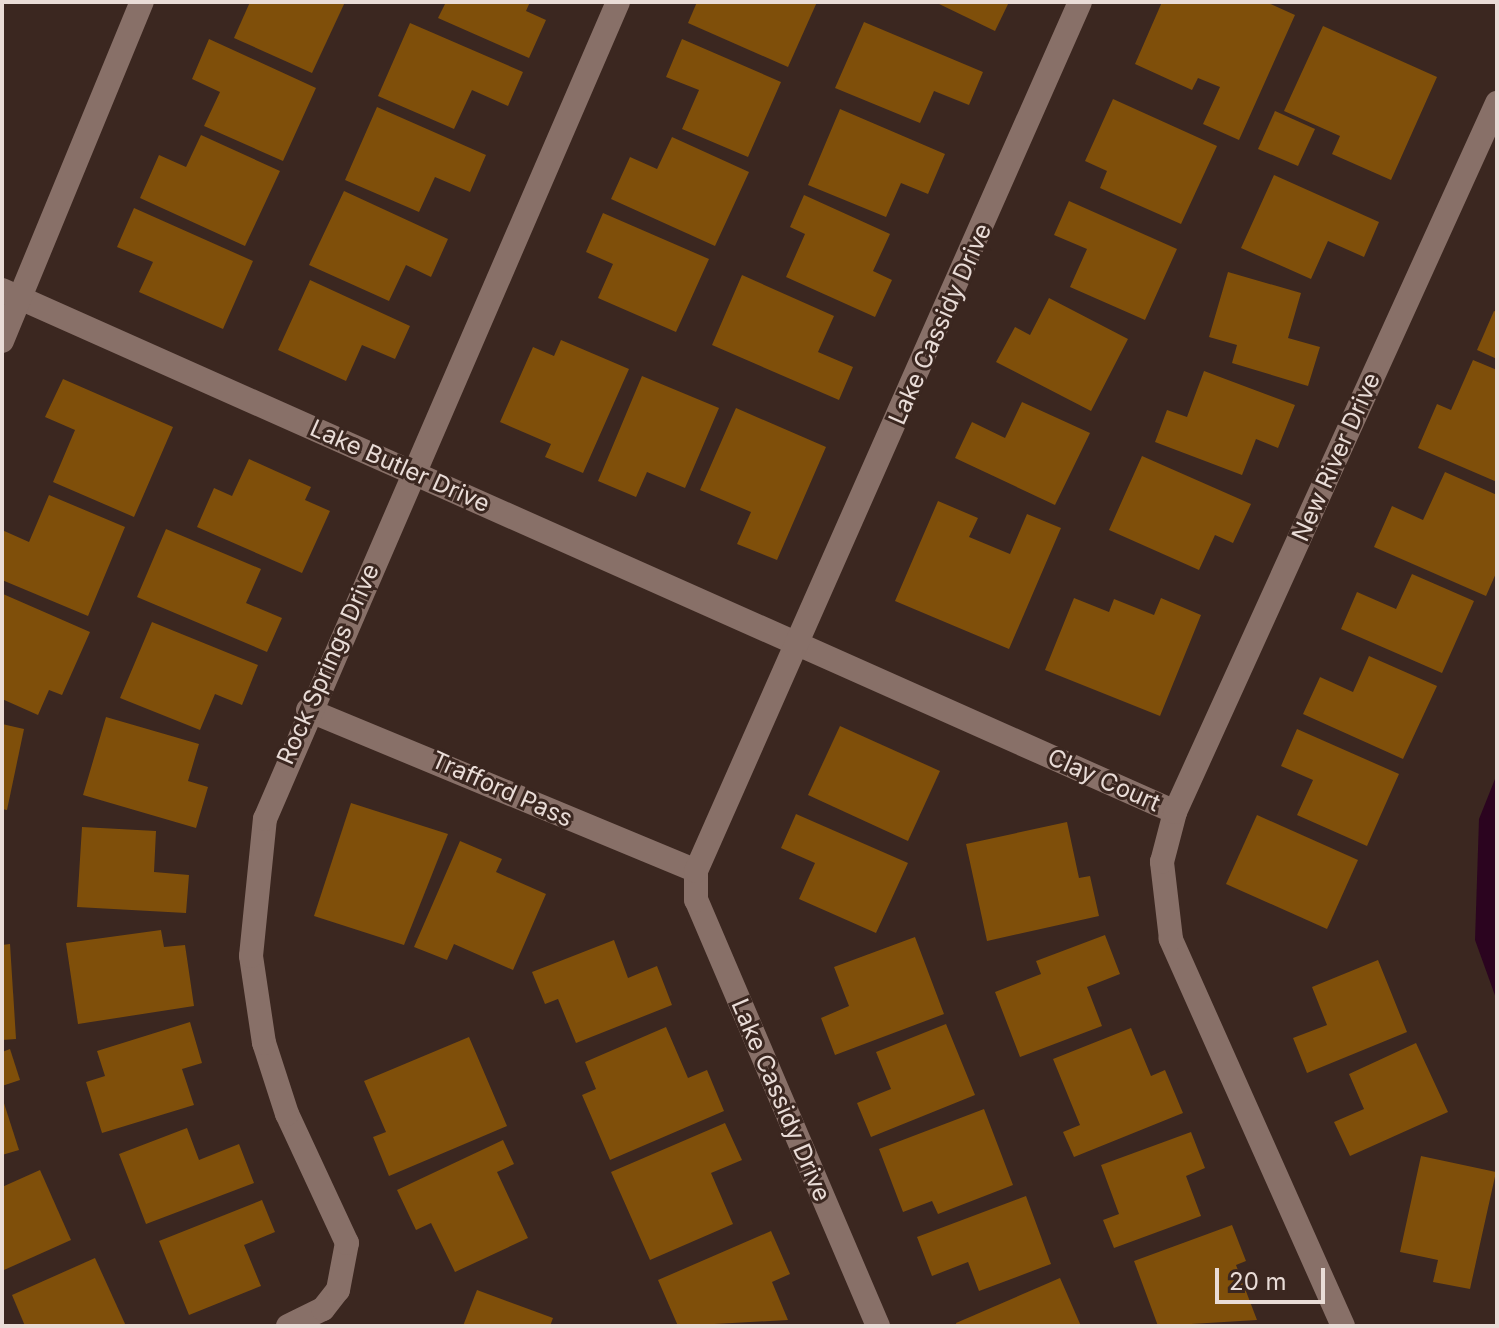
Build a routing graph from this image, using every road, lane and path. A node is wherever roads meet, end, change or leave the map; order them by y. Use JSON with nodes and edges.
{"nodes":[{"id":1,"x":142,"y":2,"type":"edge"},
{"id":2,"x":618,"y":2,"type":"edge"},
{"id":3,"x":1080,"y":2,"type":"edge"},
{"id":4,"x":1497,"y":103,"type":"edge"},
{"id":5,"x":12,"y":294,"type":"edge"},
{"id":6,"x":2,"y":341,"type":"edge"},
{"id":7,"x":414,"y":472,"type":"junction"},
{"id":8,"x":798,"y":644,"type":"junction"},
{"id":9,"x":308,"y":710,"type":"junction"},
{"id":10,"x":1175,"y":812,"type":"junction"},
{"id":11,"x":696,"y":871,"type":"junction"},
{"id":12,"x":288,"y":1326,"type":"edge"},
{"id":13,"x":878,"y":1326,"type":"edge"},
{"id":14,"x":1343,"y":1326,"type":"edge"}],
"edges":[{"from":1,"to":5,"type":"street"},
{"from":2,"to":7,"type":"street","name":"Rock Springs Drive"},
{"from":3,"to":8,"type":"street","name":"Lake Cassidy Drive"},
{"from":4,"to":10,"type":"street","name":"New River Drive"},
{"from":5,"to":6,"type":"street"},
{"from":5,"to":7,"type":"street","name":"Lake Butler Drive"},
{"from":7,"to":8,"type":"street","name":"Lake Butler Drive"},
{"from":7,"to":9,"type":"street","name":"Rock Springs Drive"},
{"from":8,"to":10,"type":"street","name":"Clay Court"},
{"from":8,"to":11,"type":"street"},
{"from":9,"to":11,"type":"street","name":"Trafford Pass"},
{"from":9,"to":12,"type":"street","name":"Rock Springs Drive"},
{"from":10,"to":14,"type":"street","name":"Clay Court"},
{"from":11,"to":13,"type":"street","name":"Lake Cassidy Drive"}]}
